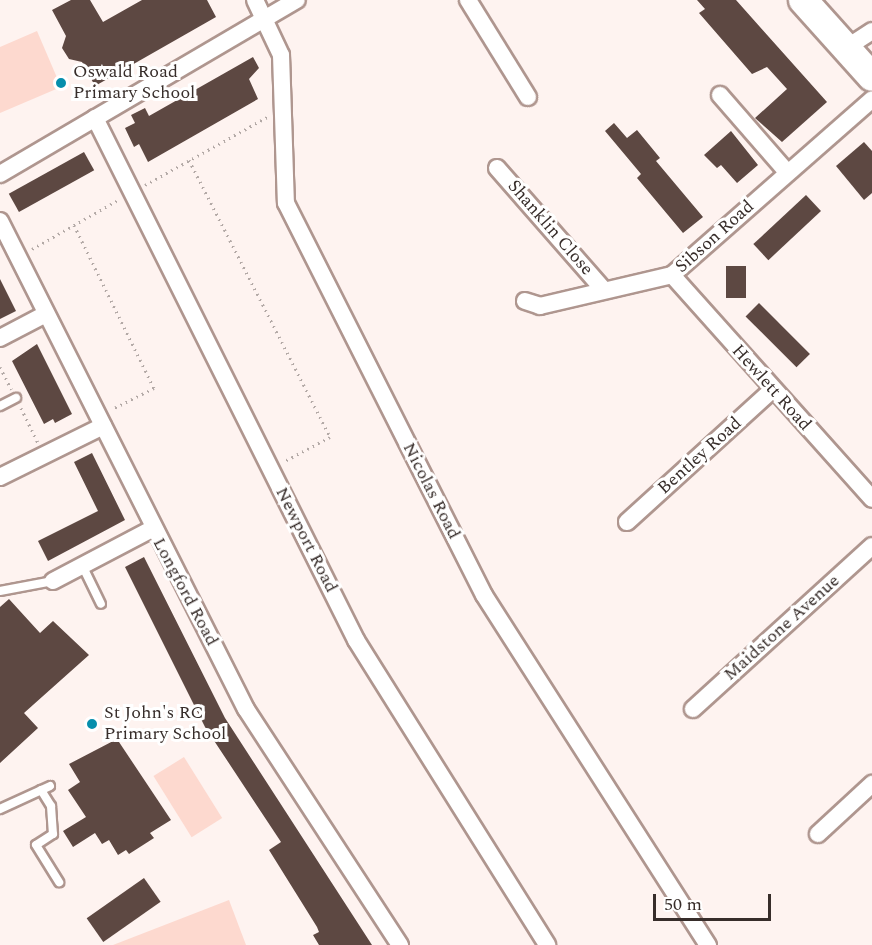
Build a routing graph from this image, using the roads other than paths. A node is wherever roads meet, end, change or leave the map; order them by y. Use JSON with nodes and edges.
{"nodes":[{"id":1,"x":255,"y":0,"type":"edge"},
{"id":2,"x":297,"y":0,"type":"edge"},
{"id":3,"x":468,"y":0,"type":"edge"},
{"id":4,"x":803,"y":0,"type":"edge"},
{"id":5,"x":264,"y":20,"type":"junction"},
{"id":6,"x":872,"y":31,"type":"edge"},
{"id":7,"x":846,"y":48,"type":"junction"},
{"id":8,"x":872,"y":77,"type":"edge"},
{"id":9,"x":720,"y":95,"type":"dead end"},
{"id":10,"x":528,"y":97,"type":"dead end"},
{"id":11,"x":872,"y":99,"type":"edge"},
{"id":12,"x":95,"y":118,"type":"junction"},
{"id":13,"x":497,"y":168,"type":"dead end"},
{"id":14,"x":787,"y":172,"type":"junction"},
{"id":15,"x":0,"y":174,"type":"edge"},
{"id":16,"x":0,"y":221,"type":"edge"},
{"id":17,"x":672,"y":275,"type":"junction"},
{"id":18,"x":603,"y":289,"type":"junction"},
{"id":19,"x":525,"y":301,"type":"dead end"},
{"id":20,"x":46,"y":314,"type":"junction"},
{"id":21,"x":0,"y":338,"type":"edge"},
{"id":22,"x":772,"y":390,"type":"junction"},
{"id":23,"x":16,"y":398,"type":"road end"},
{"id":24,"x":0,"y":406,"type":"edge"},
{"id":25,"x":100,"y":421,"type":"junction"},
{"id":26,"x":0,"y":477,"type":"edge"},
{"id":27,"x":872,"y":499,"type":"edge"},
{"id":28,"x":627,"y":522,"type":"dead end"},
{"id":29,"x":152,"y":529,"type":"junction"},
{"id":30,"x":872,"y":546,"type":"edge"},
{"id":31,"x":82,"y":564,"type":"junction"},
{"id":32,"x":53,"y":581,"type":"joint"},
{"id":33,"x":0,"y":591,"type":"edge"},
{"id":34,"x":101,"y":604,"type":"dead end"},
{"id":35,"x":693,"y":709,"type":"dead end"},
{"id":36,"x":872,"y":784,"type":"edge"},
{"id":37,"x":50,"y":786,"type":"dead end"},
{"id":38,"x":41,"y":790,"type":"junction"},
{"id":39,"x":0,"y":810,"type":"edge"},
{"id":40,"x":818,"y":834,"type":"dead end"},
{"id":41,"x":59,"y":882,"type":"dead end"},
{"id":42,"x":400,"y":945,"type":"edge"},
{"id":43,"x":547,"y":945,"type":"edge"},
{"id":44,"x":708,"y":945,"type":"edge"}],
"edges":[{"from":1,"to":5,"type":"street","name":"Nicolas Road"},
{"from":2,"to":5,"type":"street"},
{"from":3,"to":10,"type":"street"},
{"from":4,"to":7,"type":"highway"},
{"from":5,"to":12,"type":"street"},
{"from":5,"to":44,"type":"street","name":"Nicolas Road"},
{"from":6,"to":7,"type":"street"},
{"from":7,"to":8,"type":"highway"},
{"from":9,"to":14,"type":"street"},
{"from":11,"to":14,"type":"street","name":"Sibson Road"},
{"from":12,"to":15,"type":"street"},
{"from":12,"to":43,"type":"street","name":"Newport Road"},
{"from":13,"to":18,"type":"street","name":"Shanklin Close"},
{"from":14,"to":17,"type":"street","name":"Sibson Road"},
{"from":16,"to":20,"type":"street","name":"Longford Road"},
{"from":17,"to":18,"type":"street","name":"Sibson Road"},
{"from":17,"to":22,"type":"street","name":"Hewlett Road"},
{"from":18,"to":19,"type":"street","name":"Sibson Road"},
{"from":20,"to":21,"type":"street"},
{"from":20,"to":25,"type":"street","name":"Longford Road"},
{"from":22,"to":27,"type":"street","name":"Hewlett Road"},
{"from":22,"to":28,"type":"street","name":"Bentley Road"},
{"from":23,"to":24,"type":"lane"},
{"from":25,"to":26,"type":"street"},
{"from":25,"to":29,"type":"street","name":"Longford Road"},
{"from":29,"to":31,"type":"street"},
{"from":29,"to":42,"type":"street","name":"Longford Road"},
{"from":30,"to":35,"type":"street","name":"Maidstone Avenue"},
{"from":31,"to":32,"type":"street"},
{"from":31,"to":34,"type":"lane"},
{"from":32,"to":33,"type":"lane"},
{"from":36,"to":40,"type":"street"},
{"from":37,"to":38,"type":"lane"},
{"from":38,"to":39,"type":"lane"},
{"from":38,"to":41,"type":"lane"}]}
